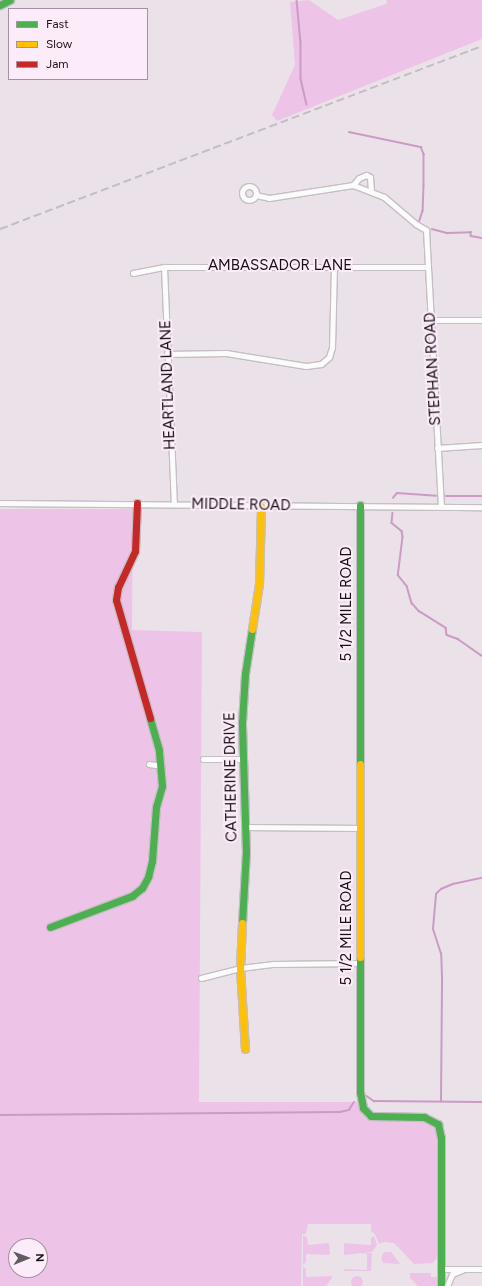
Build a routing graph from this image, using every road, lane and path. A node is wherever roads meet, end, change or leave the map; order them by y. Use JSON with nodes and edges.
{"nodes":[{"id":1,"x":10,"y":0,"type":"edge"},
{"id":2,"x":0,"y":5,"type":"edge"},
{"id":3,"x":353,"y":185,"type":"junction"},
{"id":4,"x":371,"y":191,"type":"junction"},
{"id":5,"x":256,"y":195,"type":"dead end"},
{"id":6,"x":164,"y":266,"type":"junction"},
{"id":7,"x":334,"y":267,"type":"junction"},
{"id":8,"x":428,"y":267,"type":"junction"},
{"id":9,"x":133,"y":273,"type":"dead end"},
{"id":10,"x":430,"y":320,"type":"junction"},
{"id":11,"x":482,"y":320,"type":"edge"},
{"id":12,"x":167,"y":354,"type":"junction"},
{"id":13,"x":482,"y":445,"type":"edge"},
{"id":14,"x":437,"y":448,"type":"junction"},
{"id":15,"x":0,"y":503,"type":"edge"},
{"id":16,"x":136,"y":503,"type":"junction"},
{"id":17,"x":174,"y":503,"type":"junction"},
{"id":18,"x":360,"y":505,"type":"junction"},
{"id":19,"x":261,"y":506,"type":"junction"},
{"id":20,"x":441,"y":507,"type":"junction"},
{"id":21,"x":482,"y":507,"type":"edge"},
{"id":22,"x":203,"y":759,"type":"dead end"},
{"id":23,"x":242,"y":759,"type":"junction"},
{"id":24,"x":150,"y":764,"type":"dead end"},
{"id":25,"x":161,"y":766,"type":"junction"},
{"id":26,"x":246,"y":827,"type":"junction"},
{"id":27,"x":360,"y":828,"type":"junction"},
{"id":28,"x":50,"y":927,"type":"dead end"},
{"id":29,"x":360,"y":963,"type":"junction"},
{"id":30,"x":240,"y":968,"type":"junction"},
{"id":31,"x":201,"y":978,"type":"dead end"},
{"id":32,"x":245,"y":1049,"type":"dead end"},
{"id":33,"x":441,"y":1269,"type":"junction"},
{"id":34,"x":462,"y":1269,"type":"junction"},
{"id":35,"x":482,"y":1269,"type":"edge"},
{"id":36,"x":441,"y":1286,"type":"edge"},
{"id":37,"x":447,"y":1286,"type":"edge"}],
"edges":[{"from":1,"to":2,"type":"street"},
{"from":3,"to":4,"type":"street"},
{"from":3,"to":4,"type":"street"},
{"from":3,"to":5,"type":"street"},
{"from":4,"to":8,"type":"street","name":"STEPHAN ROAD"},
{"from":6,"to":7,"type":"street","name":"AMBASSADOR LANE"},
{"from":6,"to":9,"type":"street","name":"AMBASSADOR LANE"},
{"from":6,"to":12,"type":"street","name":"HEARTLAND LANE"},
{"from":7,"to":8,"type":"street","name":"AMBASSADOR LANE"},
{"from":7,"to":12,"type":"street"},
{"from":8,"to":10,"type":"street","name":"STEPHAN ROAD"},
{"from":10,"to":11,"type":"street"},
{"from":10,"to":14,"type":"street","name":"STEPHAN ROAD"},
{"from":12,"to":17,"type":"street","name":"HEARTLAND LANE"},
{"from":13,"to":14,"type":"street"},
{"from":14,"to":20,"type":"street","name":"STEPHAN ROAD"},
{"from":15,"to":16,"type":"street","name":"MIDDLE ROAD"},
{"from":16,"to":17,"type":"street","name":"MIDDLE ROAD"},
{"from":16,"to":25,"type":"street"},
{"from":17,"to":19,"type":"street","name":"MIDDLE ROAD"},
{"from":18,"to":19,"type":"street","name":"MIDDLE ROAD"},
{"from":18,"to":20,"type":"street","name":"MIDDLE ROAD"},
{"from":18,"to":27,"type":"street","name":"5 1/2 MILE ROAD"},
{"from":19,"to":23,"type":"street","name":"CATHERINE DRIVE"},
{"from":20,"to":21,"type":"street","name":"MIDDLE ROAD"},
{"from":22,"to":23,"type":"street"},
{"from":23,"to":26,"type":"street","name":"CATHERINE DRIVE"},
{"from":24,"to":25,"type":"street"},
{"from":25,"to":28,"type":"street"},
{"from":26,"to":27,"type":"street"},
{"from":26,"to":30,"type":"street","name":"CATHERINE DRIVE"},
{"from":27,"to":29,"type":"street","name":"5 1/2 MILE ROAD"},
{"from":29,"to":30,"type":"street"},
{"from":29,"to":33,"type":"street","name":"5 1/2 MILE ROAD"},
{"from":30,"to":31,"type":"street"},
{"from":30,"to":32,"type":"street","name":"CATHERINE DRIVE"},
{"from":33,"to":34,"type":"street"},
{"from":33,"to":36,"type":"street","name":"5 1/2 MILE ROAD"},
{"from":34,"to":35,"type":"street"},
{"from":34,"to":37,"type":"street"}]}
